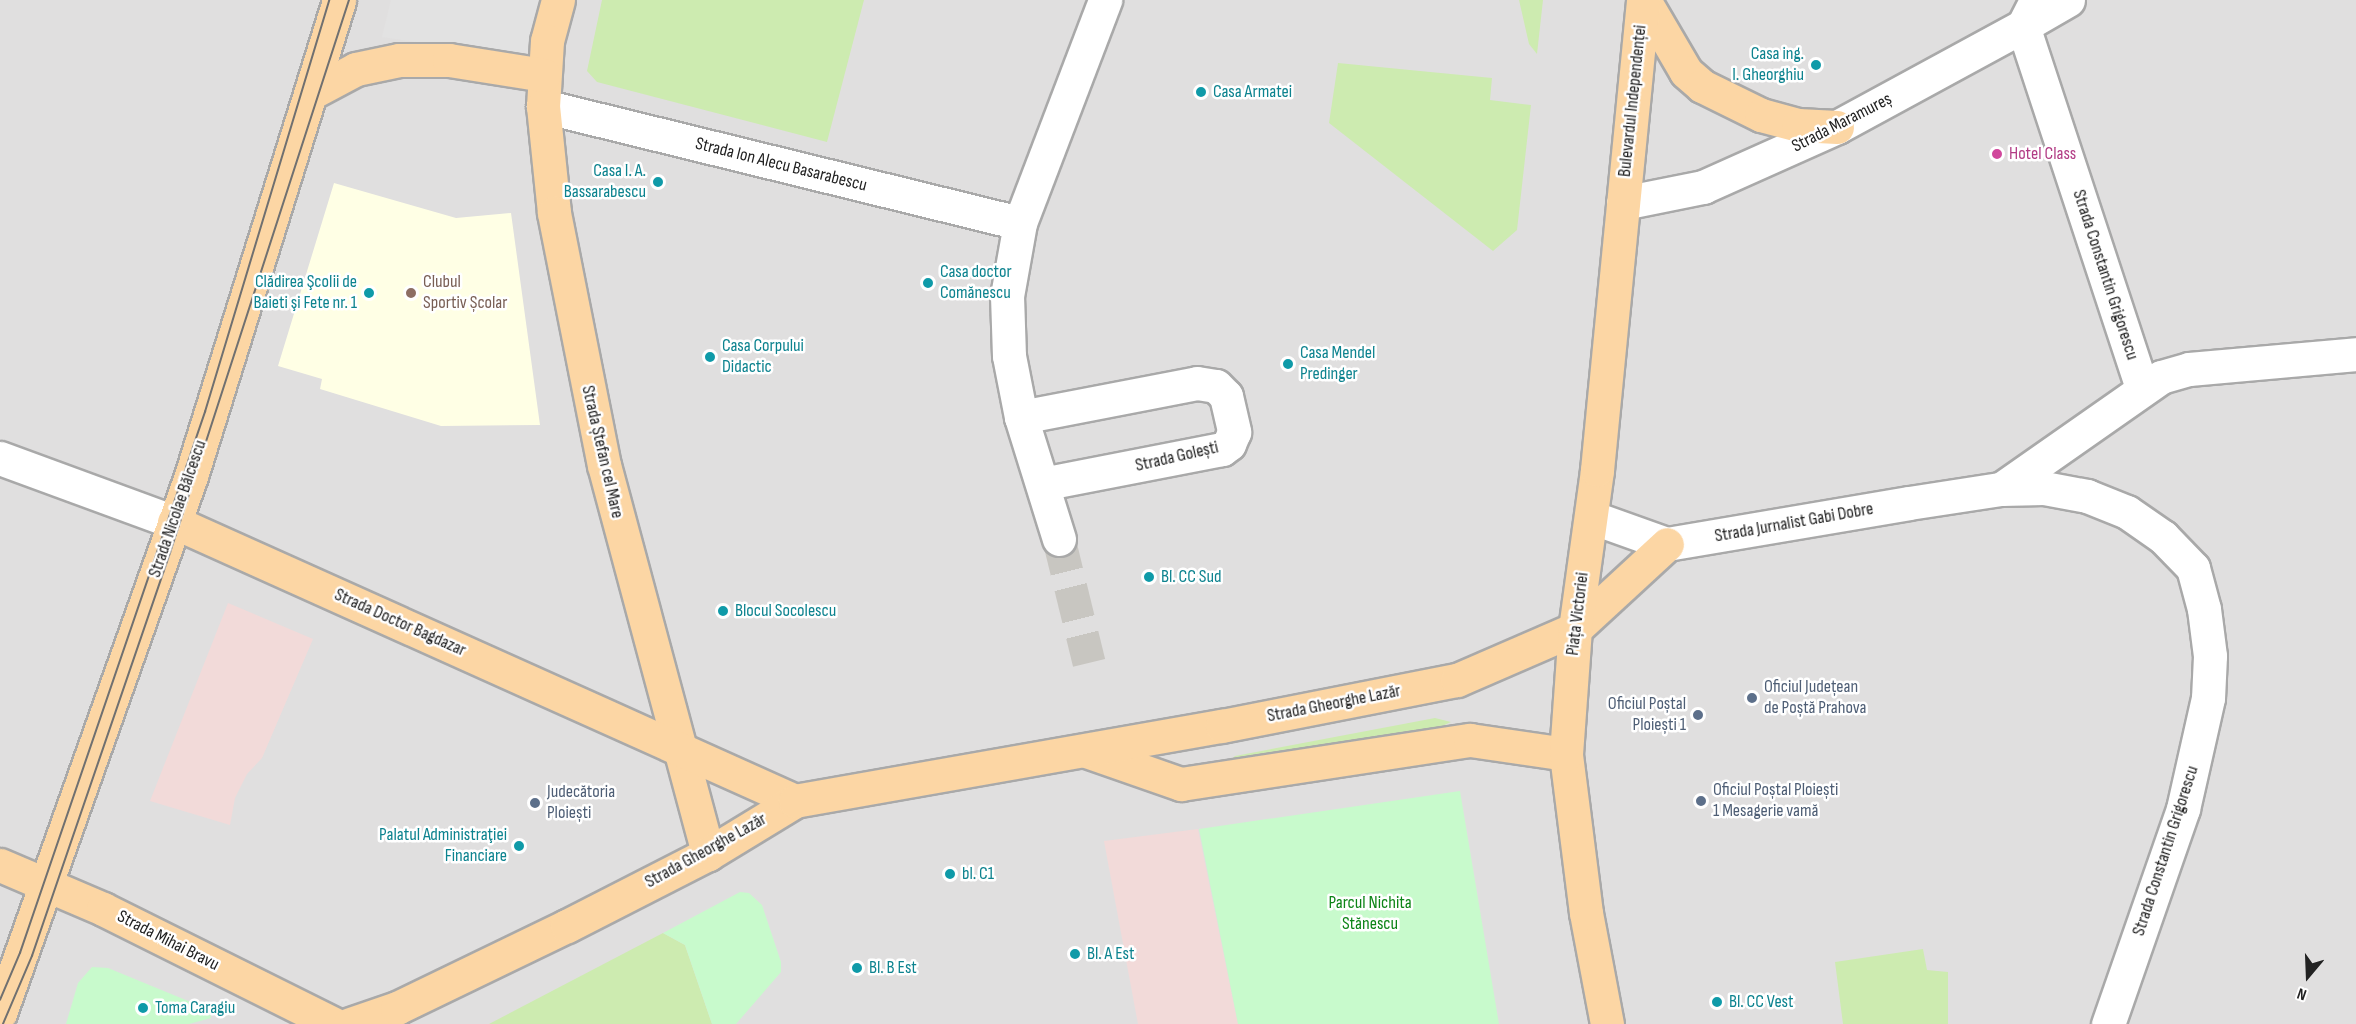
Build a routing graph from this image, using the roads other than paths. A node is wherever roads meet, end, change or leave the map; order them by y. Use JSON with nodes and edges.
{"nodes":[{"id":1,"x":339,"y":0,"type":"edge"},
{"id":2,"x":558,"y":0,"type":"edge"},
{"id":3,"x":1105,"y":0,"type":"edge"},
{"id":4,"x":1644,"y":0,"type":"edge"},
{"id":5,"x":2068,"y":0,"type":"edge"},
{"id":6,"x":2030,"y":13,"type":"edge"},
{"id":7,"x":543,"y":91,"type":"junction"},
{"id":8,"x":313,"y":92,"type":"junction"},
{"id":9,"x":1837,"y":127,"type":"junction"},
{"id":10,"x":1623,"y":203,"type":"junction"},
{"id":11,"x":1020,"y":223,"type":"junction"},
{"id":12,"x":2356,"y":354,"type":"edge"},
{"id":13,"x":2142,"y":388,"type":"junction"},
{"id":14,"x":1021,"y":417,"type":"junction"},
{"id":15,"x":0,"y":458,"type":"edge"},
{"id":16,"x":1042,"y":484,"type":"junction"},
{"id":17,"x":2001,"y":489,"type":"junction"},
{"id":18,"x":1591,"y":517,"type":"junction"},
{"id":19,"x":174,"y":522,"type":"junction"},
{"id":20,"x":1059,"y":539,"type":"tunnel mouth"},
{"id":21,"x":1666,"y":544,"type":"junction"},
{"id":22,"x":2193,"y":568,"type":"joint"},
{"id":23,"x":1575,"y":629,"type":"junction"},
{"id":24,"x":680,"y":748,"type":"junction"},
{"id":25,"x":1084,"y":750,"type":"junction"},
{"id":26,"x":1566,"y":754,"type":"junction"},
{"id":27,"x":795,"y":801,"type":"junction"},
{"id":28,"x":708,"y":854,"type":"junction"},
{"id":29,"x":0,"y":865,"type":"edge"},
{"id":30,"x":48,"y":884,"type":"junction"},
{"id":31,"x":0,"y":1013,"type":"edge"},
{"id":32,"x":399,"y":1016,"type":"edge"},
{"id":33,"x":334,"y":1024,"type":"edge"},
{"id":34,"x":350,"y":1024,"type":"edge"},
{"id":35,"x":1607,"y":1024,"type":"edge"},
{"id":36,"x":2108,"y":1024,"type":"edge"}],
"edges":[{"from":1,"to":8,"type":"main road","name":"Strada Nicolae Bălcescu"},
{"from":2,"to":7,"type":"main road","name":"Strada Ștefan cel Mare"},
{"from":3,"to":11,"type":"street"},
{"from":4,"to":9,"type":"main road"},
{"from":4,"to":10,"type":"main road","name":"Bulevardul Independenței"},
{"from":5,"to":6,"type":"street","name":"Strada Maramureș"},
{"from":6,"to":9,"type":"street","name":"Strada Maramureș"},
{"from":6,"to":13,"type":"street","name":"Strada Constantin Grigorescu"},
{"from":7,"to":8,"type":"main road"},
{"from":7,"to":11,"type":"street","name":"Strada Ion Alecu Basarabescu"},
{"from":7,"to":24,"type":"main road","name":"Strada Ștefan cel Mare"},
{"from":8,"to":19,"type":"main road","name":"Strada Nicolae Bălcescu"},
{"from":9,"to":10,"type":"street","name":"Strada Maramureș"},
{"from":10,"to":18,"type":"main road","name":"Piața Victoriei"},
{"from":11,"to":14,"type":"street"},
{"from":12,"to":13,"type":"street","name":"Strada Jurnalist Gabi Dobre"},
{"from":13,"to":17,"type":"street","name":"Strada Jurnalist Gabi Dobre"},
{"from":14,"to":16,"type":"street"},
{"from":14,"to":16,"type":"street","name":"Strada Golești"},
{"from":15,"to":19,"type":"street","name":"Strada Doctor Bagdazar"},
{"from":16,"to":20,"type":"street"},
{"from":17,"to":21,"type":"street","name":"Strada Jurnalist Gabi Dobre"},
{"from":17,"to":22,"type":"street","name":"Strada Jurnalist Gabi Dobre"},
{"from":18,"to":21,"type":"street","name":"Strada Jurnalist Gabi Dobre"},
{"from":18,"to":23,"type":"main road","name":"Piața Victoriei"},
{"from":19,"to":24,"type":"main road","name":"Strada Doctor Bagdazar"},
{"from":19,"to":30,"type":"main road","name":"Strada Nicolae Bălcescu"},
{"from":21,"to":23,"type":"main road","name":"Strada Gheorghe Lazăr"},
{"from":22,"to":36,"type":"street","name":"Strada Constantin Grigorescu"},
{"from":23,"to":25,"type":"main road","name":"Strada Gheorghe Lazăr"},
{"from":23,"to":26,"type":"main road","name":"Piața Victoriei"},
{"from":24,"to":27,"type":"main road","name":"Strada Doctor Bagdazar"},
{"from":24,"to":28,"type":"main road","name":"Strada Ștefan cel Mare"},
{"from":25,"to":26,"type":"main road","name":"Strada Gheorghe Lazăr"},
{"from":25,"to":27,"type":"main road","name":"Strada Gheorghe Lazăr"},
{"from":26,"to":35,"type":"main road","name":"Piața Victoriei"},
{"from":27,"to":28,"type":"main road","name":"Strada Gheorghe Lazăr"},
{"from":28,"to":32,"type":"main road","name":"Strada Gheorghe Lazăr"},
{"from":29,"to":30,"type":"main road","name":"Strada Mihai Bravu"},
{"from":30,"to":31,"type":"main road","name":"Strada Nicolae Bălcescu"},
{"from":30,"to":33,"type":"main road","name":"Strada Mihai Bravu"},
{"from":32,"to":34,"type":"main road","name":"Strada Gheorghe Lazăr"}]}
